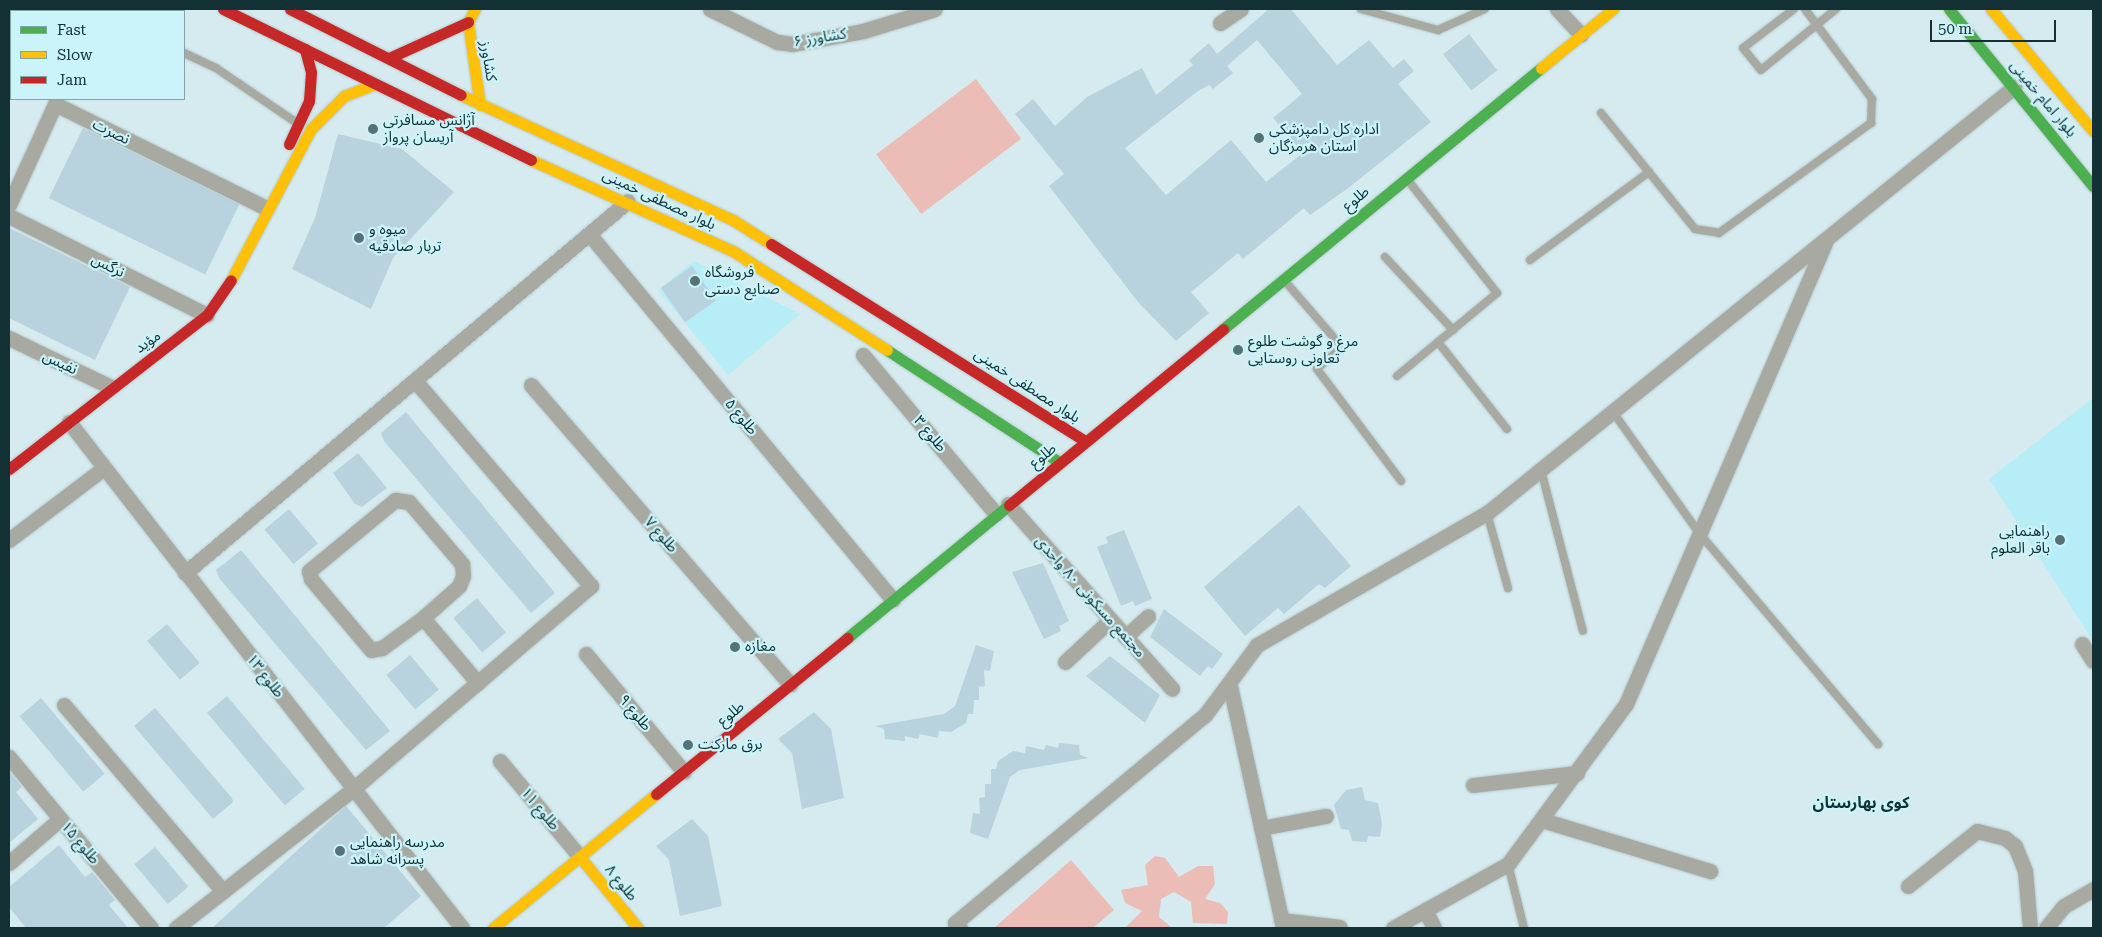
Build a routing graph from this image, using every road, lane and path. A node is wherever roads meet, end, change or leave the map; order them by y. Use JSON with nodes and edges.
{"nodes":[{"id":1,"x":223,"y":9,"type":"edge"},
{"id":2,"x":290,"y":9,"type":"edge"},
{"id":3,"x":475,"y":9,"type":"edge"},
{"id":4,"x":710,"y":9,"type":"edge"},
{"id":5,"x":935,"y":9,"type":"edge"},
{"id":6,"x":1241,"y":9,"type":"edge"},
{"id":7,"x":1361,"y":9,"type":"edge"},
{"id":8,"x":1484,"y":9,"type":"edge"},
{"id":9,"x":1557,"y":9,"type":"edge"},
{"id":10,"x":1613,"y":9,"type":"edge"},
{"id":11,"x":1794,"y":9,"type":"edge"},
{"id":12,"x":1805,"y":9,"type":"edge"},
{"id":13,"x":1836,"y":9,"type":"edge"},
{"id":14,"x":1949,"y":9,"type":"edge"},
{"id":15,"x":1991,"y":9,"type":"edge"},
{"id":16,"x":468,"y":22,"type":"junction"},
{"id":17,"x":1220,"y":23,"type":"dead end"},
{"id":18,"x":1816,"y":25,"type":"junction"},
{"id":19,"x":1581,"y":35,"type":"junction"},
{"id":20,"x":305,"y":49,"type":"junction"},
{"id":21,"x":185,"y":53,"type":"edge"},
{"id":22,"x":389,"y":58,"type":"junction"},
{"id":23,"x":375,"y":84,"type":"junction"},
{"id":24,"x":2014,"y":88,"type":"junction"},
{"id":25,"x":480,"y":105,"type":"junction"},
{"id":26,"x":1601,"y":114,"type":"dead end"},
{"id":27,"x":299,"y":124,"type":"junction"},
{"id":28,"x":2093,"y":131,"type":"edge"},
{"id":29,"x":1649,"y":172,"type":"junction"},
{"id":30,"x":1406,"y":177,"type":"junction"},
{"id":31,"x":2093,"y":186,"type":"edge"},
{"id":32,"x":628,"y":201,"type":"junction"},
{"id":33,"x":9,"y":205,"type":"edge"},
{"id":34,"x":266,"y":208,"type":"junction"},
{"id":35,"x":9,"y":216,"type":"edge"},
{"id":36,"x":590,"y":234,"type":"junction"},
{"id":37,"x":1826,"y":240,"type":"junction"},
{"id":38,"x":1385,"y":257,"type":"dead end"},
{"id":39,"x":1530,"y":260,"type":"dead end"},
{"id":40,"x":1283,"y":278,"type":"junction"},
{"id":41,"x":207,"y":315,"type":"junction"},
{"id":42,"x":1453,"y":330,"type":"junction"},
{"id":43,"x":9,"y":338,"type":"edge"},
{"id":44,"x":1438,"y":342,"type":"junction"},
{"id":45,"x":938,"y":347,"type":"junction"},
{"id":46,"x":863,"y":355,"type":"dead end"},
{"id":47,"x":922,"y":371,"type":"junction"},
{"id":48,"x":1397,"y":376,"type":"dead end"},
{"id":49,"x":415,"y":380,"type":"junction"},
{"id":50,"x":531,"y":385,"type":"dead end"},
{"id":51,"x":111,"y":387,"type":"junction"},
{"id":52,"x":1613,"y":412,"type":"junction"},
{"id":53,"x":69,"y":422,"type":"junction"},
{"id":54,"x":1507,"y":429,"type":"dead end"},
{"id":55,"x":1085,"y":440,"type":"junction"},
{"id":56,"x":1058,"y":462,"type":"junction"},
{"id":57,"x":104,"y":468,"type":"junction"},
{"id":58,"x":9,"y":469,"type":"edge"},
{"id":59,"x":1541,"y":470,"type":"junction"},
{"id":60,"x":1401,"y":481,"type":"dead end"},
{"id":61,"x":1002,"y":509,"type":"junction"},
{"id":62,"x":1487,"y":513,"type":"junction"},
{"id":63,"x":1699,"y":533,"type":"junction"},
{"id":64,"x":9,"y":540,"type":"edge"},
{"id":65,"x":185,"y":573,"type":"junction"},
{"id":66,"x":1508,"y":588,"type":"dead end"},
{"id":67,"x":893,"y":600,"type":"junction"},
{"id":68,"x":1148,"y":616,"type":"dead end"},
{"id":69,"x":423,"y":618,"type":"junction"},
{"id":70,"x":1110,"y":620,"type":"junction"},
{"id":71,"x":1583,"y":631,"type":"dead end"},
{"id":72,"x":1126,"y":637,"type":"junction"},
{"id":73,"x":2082,"y":644,"type":"dead end"},
{"id":74,"x":586,"y":654,"type":"dead end"},
{"id":75,"x":2093,"y":661,"type":"edge"},
{"id":76,"x":1064,"y":662,"type":"dead end"},
{"id":77,"x":478,"y":682,"type":"junction"},
{"id":78,"x":790,"y":684,"type":"junction"},
{"id":79,"x":1230,"y":686,"type":"junction"},
{"id":80,"x":1172,"y":689,"type":"dead end"},
{"id":81,"x":64,"y":705,"type":"dead end"},
{"id":82,"x":1878,"y":744,"type":"dead end"},
{"id":83,"x":9,"y":757,"type":"edge"},
{"id":84,"x":500,"y":761,"type":"dead end"},
{"id":85,"x":684,"y":772,"type":"junction"},
{"id":86,"x":1577,"y":773,"type":"junction"},
{"id":87,"x":1473,"y":785,"type":"dead end"},
{"id":88,"x":353,"y":788,"type":"junction"},
{"id":89,"x":1326,"y":816,"type":"dead end"},
{"id":90,"x":60,"y":819,"type":"junction"},
{"id":91,"x":1542,"y":820,"type":"junction"},
{"id":92,"x":1261,"y":828,"type":"junction"},
{"id":93,"x":580,"y":857,"type":"junction"},
{"id":94,"x":9,"y":863,"type":"edge"},
{"id":95,"x":1508,"y":864,"type":"junction"},
{"id":96,"x":1710,"y":871,"type":"dead end"},
{"id":97,"x":1908,"y":886,"type":"dead end"},
{"id":98,"x":2093,"y":889,"type":"edge"},
{"id":99,"x":223,"y":891,"type":"junction"},
{"id":100,"x":1425,"y":910,"type":"junction"},
{"id":101,"x":1282,"y":924,"type":"edge"},
{"id":102,"x":1340,"y":927,"type":"dead end"},
{"id":103,"x":151,"y":928,"type":"edge"},
{"id":104,"x":176,"y":928,"type":"edge"},
{"id":105,"x":462,"y":928,"type":"edge"},
{"id":106,"x":493,"y":928,"type":"edge"},
{"id":107,"x":638,"y":928,"type":"edge"},
{"id":108,"x":960,"y":928,"type":"edge"},
{"id":109,"x":1392,"y":928,"type":"edge"},
{"id":110,"x":1434,"y":928,"type":"edge"},
{"id":111,"x":1524,"y":928,"type":"edge"},
{"id":112,"x":2030,"y":928,"type":"edge"},
{"id":113,"x":2046,"y":928,"type":"edge"}],
"edges":[{"from":1,"to":20,"type":"street","name":"بلوار مصطفی خمینی"},
{"from":2,"to":22,"type":"street","name":"بلوار مصطفی خمینی"},
{"from":3,"to":16,"type":"street","name":"کشاورز"},
{"from":4,"to":5,"type":"street","name":"کشاورز ۶"},
{"from":6,"to":17,"type":"street"},
{"from":7,"to":8,"type":"lane"},
{"from":9,"to":19,"type":"street"},
{"from":10,"to":19,"type":"street","name":"طلوع"},
{"from":11,"to":18,"type":"lane"},
{"from":12,"to":18,"type":"lane"},
{"from":13,"to":18,"type":"lane"},
{"from":14,"to":24,"type":"street","name":"بلوار امام خمینی"},
{"from":15,"to":28,"type":"street","name":"بلوار امام خمینی"},
{"from":16,"to":22,"type":"street","name":"کشاورز"},
{"from":16,"to":25,"type":"street","name":"کشاورز"},
{"from":18,"to":29,"type":"lane"},
{"from":19,"to":30,"type":"street","name":"طلوع"},
{"from":20,"to":23,"type":"street","name":"بلوار مصطفی خمینی"},
{"from":20,"to":27,"type":"street","name":"مؤید"},
{"from":21,"to":27,"type":"lane"},
{"from":22,"to":25,"type":"street","name":"بلوار مصطفی خمینی"},
{"from":23,"to":32,"type":"street","name":"بلوار مصطفی خمینی"},
{"from":23,"to":34,"type":"street","name":"مؤید"},
{"from":24,"to":31,"type":"street","name":"بلوار امام خمینی"},
{"from":24,"to":37,"type":"street"},
{"from":25,"to":45,"type":"street","name":"بلوار مصطفی خمینی"},
{"from":26,"to":29,"type":"lane"},
{"from":27,"to":34,"type":"street","name":"مؤید"},
{"from":29,"to":39,"type":"lane"},
{"from":30,"to":40,"type":"street","name":"طلوع"},
{"from":30,"to":42,"type":"lane"},
{"from":32,"to":36,"type":"street"},
{"from":32,"to":47,"type":"street","name":"بلوار مصطفی خمینی"},
{"from":33,"to":34,"type":"street","name":"نصرت"},
{"from":34,"to":41,"type":"street","name":"مؤید"},
{"from":35,"to":41,"type":"street","name":"نرگس"},
{"from":36,"to":49,"type":"street"},
{"from":36,"to":67,"type":"street","name":"طلوع ۵"},
{"from":37,"to":52,"type":"street"},
{"from":37,"to":63,"type":"street"},
{"from":38,"to":42,"type":"lane"},
{"from":40,"to":55,"type":"street","name":"طلوع"},
{"from":40,"to":60,"type":"lane"},
{"from":41,"to":51,"type":"street","name":"مؤید"},
{"from":42,"to":44,"type":"lane"},
{"from":43,"to":51,"type":"street","name":"نفیس"},
{"from":44,"to":48,"type":"lane"},
{"from":44,"to":54,"type":"lane"},
{"from":45,"to":47,"type":"street"},
{"from":45,"to":55,"type":"street","name":"بلوار مصطفی خمینی"},
{"from":46,"to":61,"type":"street","name":"طلوع ۳"},
{"from":47,"to":56,"type":"street","name":"بلوار مصطفی خمینی"},
{"from":49,"to":65,"type":"street"},
{"from":49,"to":77,"type":"street"},
{"from":50,"to":78,"type":"street","name":"طلوع ۷"},
{"from":51,"to":53,"type":"street","name":"مؤید"},
{"from":52,"to":59,"type":"street"},
{"from":52,"to":63,"type":"lane"},
{"from":53,"to":57,"type":"street","name":"طلوع ۱۳"},
{"from":53,"to":58,"type":"street","name":"مؤید"},
{"from":55,"to":56,"type":"street","name":"طلوع"},
{"from":56,"to":61,"type":"street","name":"طلوع"},
{"from":57,"to":64,"type":"street"},
{"from":57,"to":65,"type":"street","name":"طلوع ۱۳"},
{"from":59,"to":62,"type":"street"},
{"from":59,"to":71,"type":"lane"},
{"from":61,"to":67,"type":"street","name":"طلوع"},
{"from":61,"to":70,"type":"street","name":"مجتمع مسکونی ۸۰ واحدی"},
{"from":62,"to":66,"type":"lane"},
{"from":62,"to":79,"type":"street"},
{"from":63,"to":82,"type":"lane"},
{"from":63,"to":86,"type":"street"},
{"from":65,"to":88,"type":"street","name":"طلوع ۱۳"},
{"from":67,"to":78,"type":"street","name":"طلوع"},
{"from":68,"to":72,"type":"street"},
{"from":69,"to":69,"type":"street"},
{"from":69,"to":77,"type":"street"},
{"from":70,"to":72,"type":"street","name":"مجتمع مسکونی ۸۰ واحدی"},
{"from":70,"to":76,"type":"street"},
{"from":72,"to":80,"type":"street","name":"مجتمع مسکونی ۸۰ واحدی"},
{"from":73,"to":75,"type":"street"},
{"from":74,"to":85,"type":"street","name":"طلوع ۹"},
{"from":77,"to":88,"type":"street"},
{"from":78,"to":85,"type":"street","name":"طلوع"},
{"from":79,"to":92,"type":"street"},
{"from":79,"to":108,"type":"street"},
{"from":81,"to":99,"type":"street"},
{"from":83,"to":90,"type":"street","name":"طلوع ۱۵"},
{"from":84,"to":93,"type":"street","name":"طلوع ۱۱"},
{"from":85,"to":93,"type":"street","name":"طلوع"},
{"from":86,"to":87,"type":"street"},
{"from":86,"to":91,"type":"street"},
{"from":88,"to":99,"type":"street"},
{"from":88,"to":105,"type":"street","name":"طلوع ۱۳"},
{"from":89,"to":92,"type":"street"},
{"from":90,"to":94,"type":"street"},
{"from":90,"to":103,"type":"street","name":"طلوع ۱۵"},
{"from":91,"to":95,"type":"street"},
{"from":91,"to":96,"type":"street"},
{"from":92,"to":101,"type":"street"},
{"from":93,"to":106,"type":"street","name":"طلوع"},
{"from":93,"to":107,"type":"street","name":"طلوع ۸"},
{"from":95,"to":100,"type":"street"},
{"from":95,"to":111,"type":"lane"},
{"from":97,"to":112,"type":"street"},
{"from":98,"to":113,"type":"street"},
{"from":99,"to":104,"type":"street"},
{"from":100,"to":109,"type":"street"},
{"from":100,"to":110,"type":"street"},
{"from":101,"to":102,"type":"street"}]}
